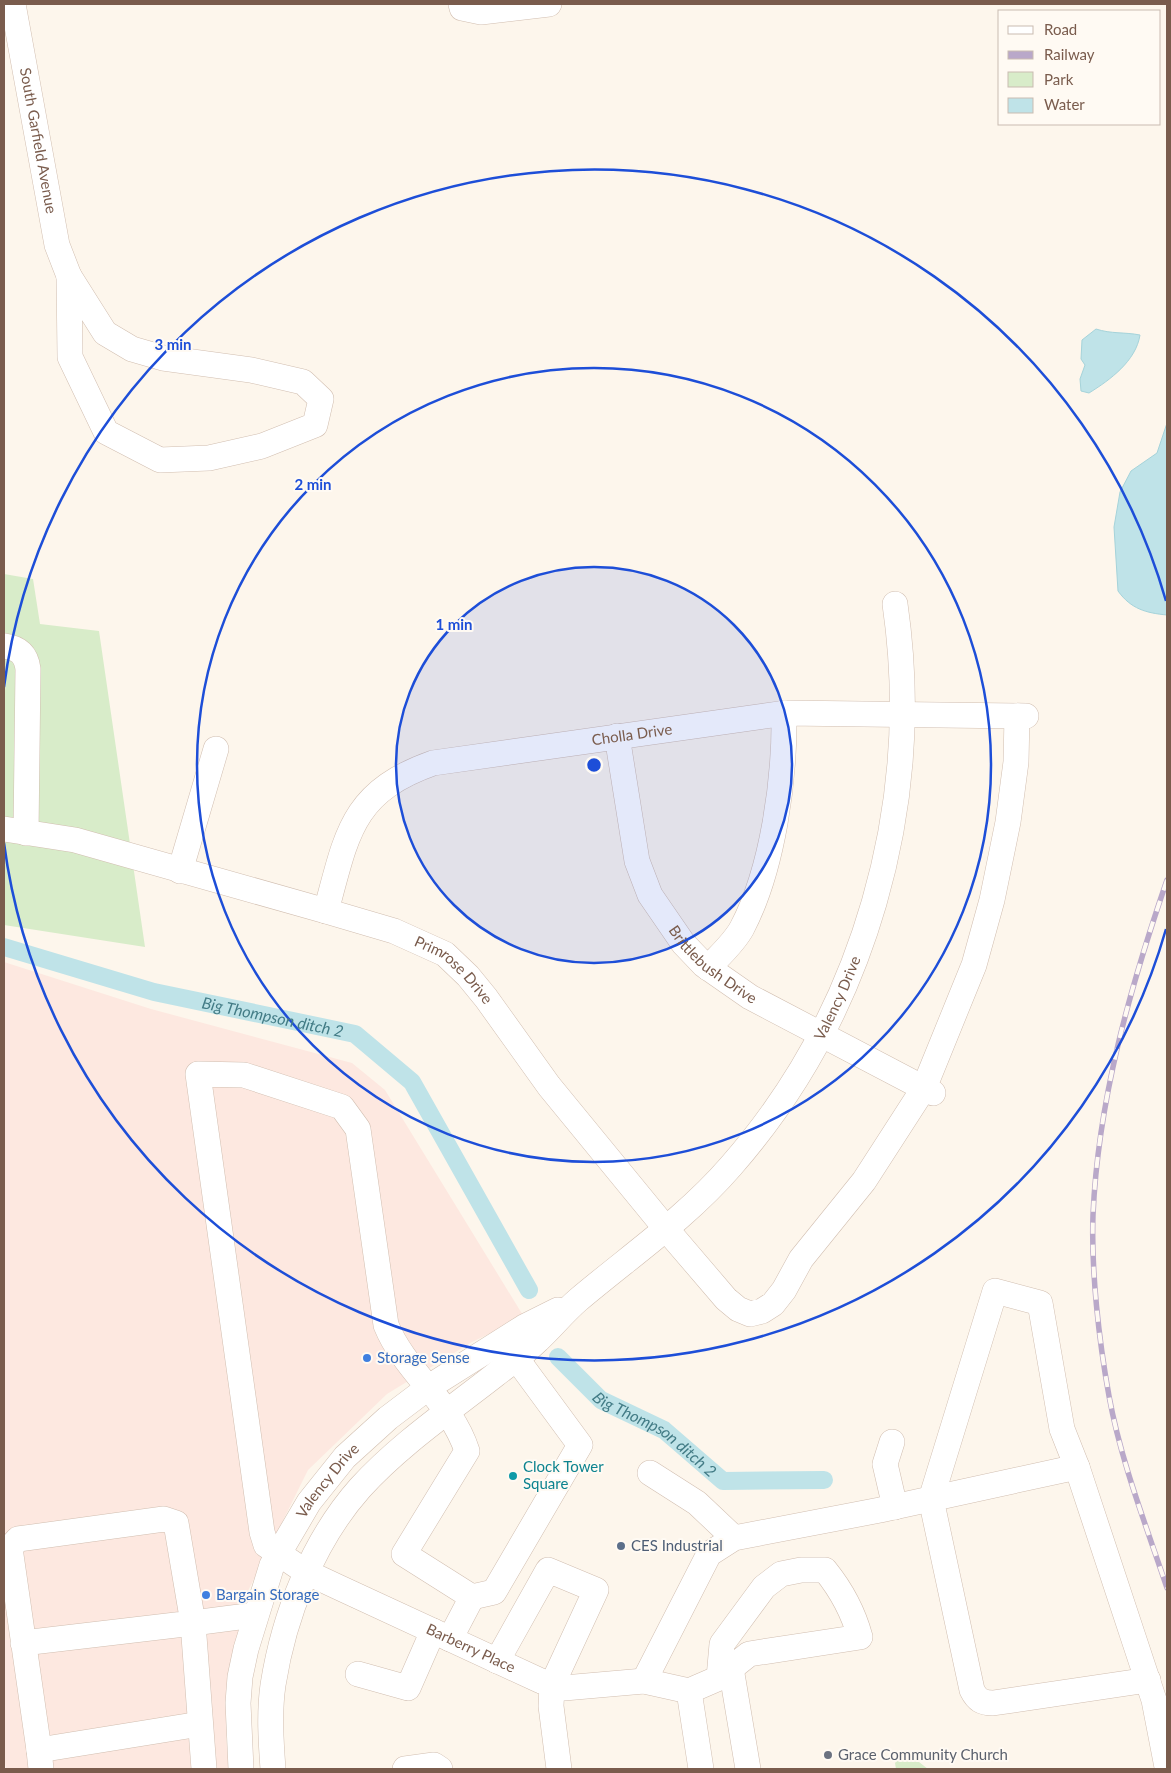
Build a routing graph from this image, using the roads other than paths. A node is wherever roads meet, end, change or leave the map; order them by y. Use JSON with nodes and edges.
{"nodes":[{"id":1,"x":13,"y":4,"type":"edge"},
{"id":2,"x":461,"y":4,"type":"edge"},
{"id":3,"x":549,"y":4,"type":"edge"},
{"id":4,"x":69,"y":276,"type":"junction"},
{"id":5,"x":895,"y":604,"type":"dead end"},
{"id":6,"x":4,"y":646,"type":"edge"},
{"id":7,"x":784,"y":713,"type":"junction"},
{"id":8,"x":903,"y":713,"type":"junction"},
{"id":9,"x":617,"y":736,"type":"junction"},
{"id":10,"x":216,"y":749,"type":"dead end"},
{"id":11,"x":15,"y":831,"type":"edge"},
{"id":12,"x":180,"y":870,"type":"junction"},
{"id":13,"x":326,"y":911,"type":"junction"},
{"id":14,"x":708,"y":968,"type":"junction"},
{"id":15,"x":822,"y":1033,"type":"junction"},
{"id":16,"x":928,"y":1090,"type":"junction"},
{"id":17,"x":666,"y":1230,"type":"junction"},
{"id":18,"x":576,"y":1302,"type":"junction"},
{"id":19,"x":516,"y":1358,"type":"junction"},
{"id":20,"x":429,"y":1387,"type":"junction"},
{"id":21,"x":447,"y":1413,"type":"junction"},
{"id":22,"x":892,"y":1442,"type":"dead end"},
{"id":23,"x":1077,"y":1467,"type":"junction"},
{"id":24,"x":650,"y":1473,"type":"dead end"},
{"id":25,"x":931,"y":1499,"type":"junction"},
{"id":26,"x":895,"y":1506,"type":"junction"},
{"id":27,"x":734,"y":1538,"type":"junction"},
{"id":28,"x":278,"y":1553,"type":"junction"},
{"id":29,"x":306,"y":1572,"type":"junction"},
{"id":30,"x":472,"y":1597,"type":"junction"},
{"id":31,"x":255,"y":1614,"type":"junction"},
{"id":32,"x":193,"y":1623,"type":"junction"},
{"id":33,"x":441,"y":1635,"type":"junction"},
{"id":34,"x":23,"y":1644,"type":"junction"},
{"id":35,"x":497,"y":1661,"type":"junction"},
{"id":36,"x":725,"y":1673,"type":"junction"},
{"id":37,"x":358,"y":1674,"type":"dead end"},
{"id":38,"x":1148,"y":1680,"type":"junction"},
{"id":39,"x":644,"y":1681,"type":"junction"},
{"id":40,"x":552,"y":1685,"type":"junction"},
{"id":41,"x":689,"y":1691,"type":"junction"},
{"id":42,"x":200,"y":1724,"type":"junction"},
{"id":43,"x":40,"y":1760,"type":"edge"},
{"id":44,"x":1167,"y":1767,"type":"edge"},
{"id":45,"x":204,"y":1769,"type":"edge"},
{"id":46,"x":241,"y":1769,"type":"edge"},
{"id":47,"x":273,"y":1769,"type":"edge"},
{"id":48,"x":405,"y":1769,"type":"edge"},
{"id":49,"x":440,"y":1769,"type":"edge"},
{"id":50,"x":559,"y":1769,"type":"edge"},
{"id":51,"x":701,"y":1769,"type":"edge"},
{"id":52,"x":748,"y":1769,"type":"edge"}],
"edges":[{"from":1,"to":4,"type":"street","name":"South Garfield Avenue"},
{"from":2,"to":3,"type":"street"},
{"from":4,"to":4,"type":"street"},
{"from":5,"to":8,"type":"street","name":"Valency Drive"},
{"from":6,"to":11,"type":"street"},
{"from":7,"to":8,"type":"street","name":"Cholla Drive"},
{"from":7,"to":9,"type":"street","name":"Cholla Drive"},
{"from":7,"to":14,"type":"street"},
{"from":8,"to":15,"type":"street","name":"Valency Drive"},
{"from":8,"to":16,"type":"street","name":"Cholla Drive"},
{"from":9,"to":13,"type":"street","name":"Cholla Drive"},
{"from":9,"to":14,"type":"street","name":"Brittlebush Drive"},
{"from":10,"to":12,"type":"street"},
{"from":11,"to":12,"type":"street","name":"Primrose Drive"},
{"from":12,"to":13,"type":"street","name":"Primrose Drive"},
{"from":13,"to":17,"type":"street","name":"Primrose Drive"},
{"from":14,"to":15,"type":"street","name":"Brittlebush Drive"},
{"from":15,"to":16,"type":"street","name":"Brittlebush Drive"},
{"from":15,"to":17,"type":"street","name":"Valency Drive"},
{"from":16,"to":17,"type":"street","name":"Primrose Drive"},
{"from":17,"to":18,"type":"street","name":"Valency Drive"},
{"from":18,"to":19,"type":"street","name":"Valency Drive"},
{"from":18,"to":20,"type":"street","name":"Valency Drive"},
{"from":19,"to":21,"type":"street","name":"Valency Drive"},
{"from":19,"to":30,"type":"street"},
{"from":20,"to":21,"type":"street"},
{"from":20,"to":28,"type":"street","name":"Valency Drive"},
{"from":20,"to":28,"type":"street","name":"Barberry Place"},
{"from":21,"to":29,"type":"street","name":"Valency Drive"},
{"from":21,"to":30,"type":"street"},
{"from":22,"to":26,"type":"street"},
{"from":23,"to":25,"type":"street"},
{"from":23,"to":25,"type":"street"},
{"from":23,"to":38,"type":"street"},
{"from":24,"to":27,"type":"street"},
{"from":25,"to":26,"type":"street"},
{"from":25,"to":38,"type":"street"},
{"from":26,"to":27,"type":"street"},
{"from":27,"to":39,"type":"street"},
{"from":28,"to":29,"type":"street","name":"Barberry Place"},
{"from":28,"to":31,"type":"street","name":"Valency Drive"},
{"from":29,"to":33,"type":"street","name":"Barberry Place"},
{"from":29,"to":47,"type":"street","name":"Valency Drive"},
{"from":30,"to":33,"type":"street"},
{"from":31,"to":32,"type":"street"},
{"from":31,"to":46,"type":"street","name":"Valency Drive"},
{"from":32,"to":34,"type":"street"},
{"from":32,"to":34,"type":"street"},
{"from":32,"to":42,"type":"street"},
{"from":33,"to":35,"type":"street","name":"Barberry Place"},
{"from":33,"to":37,"type":"street"},
{"from":34,"to":43,"type":"street"},
{"from":35,"to":40,"type":"street","name":"Barberry Place"},
{"from":35,"to":40,"type":"street"},
{"from":36,"to":36,"type":"street"},
{"from":36,"to":41,"type":"street"},
{"from":36,"to":52,"type":"street"},
{"from":38,"to":44,"type":"street"},
{"from":39,"to":40,"type":"street","name":"Barberry Place"},
{"from":39,"to":41,"type":"street","name":"Barberry Place"},
{"from":40,"to":50,"type":"street"},
{"from":41,"to":51,"type":"street"},
{"from":42,"to":43,"type":"street"},
{"from":42,"to":45,"type":"street"},
{"from":48,"to":49,"type":"street"}]}
